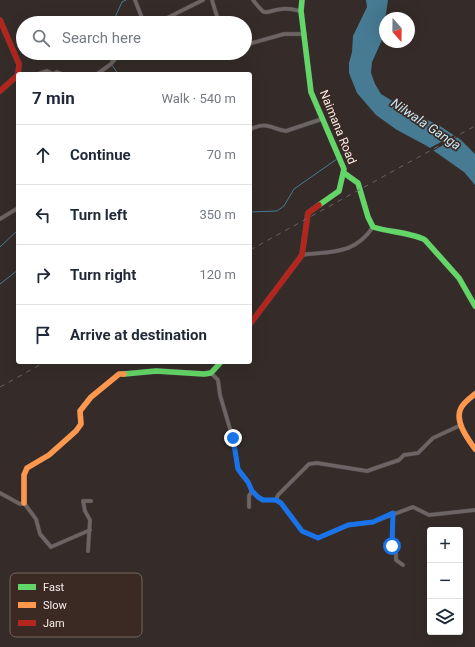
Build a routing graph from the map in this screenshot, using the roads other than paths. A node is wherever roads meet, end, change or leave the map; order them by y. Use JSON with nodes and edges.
{"nodes":[{"id":1,"x":135,"y":0,"type":"edge"},
{"id":2,"x":203,"y":0,"type":"edge"},
{"id":3,"x":212,"y":0,"type":"edge"},
{"id":4,"x":253,"y":0,"type":"edge"},
{"id":5,"x":302,"y":0,"type":"edge"},
{"id":6,"x":301,"y":11,"type":"junction"},
{"id":7,"x":141,"y":16,"type":"edge"},
{"id":8,"x":171,"y":16,"type":"edge"},
{"id":9,"x":217,"y":16,"type":"edge"},
{"id":10,"x":0,"y":20,"type":"edge"},
{"id":11,"x":305,"y":34,"type":"junction"},
{"id":12,"x":252,"y":43,"type":"edge"},
{"id":13,"x":16,"y":57,"type":"edge"},
{"id":14,"x":17,"y":60,"type":"edge"},
{"id":15,"x":112,"y":60,"type":"edge"},
{"id":16,"x":18,"y":72,"type":"edge"},
{"id":17,"x":99,"y":72,"type":"edge"},
{"id":18,"x":16,"y":77,"type":"edge"},
{"id":19,"x":0,"y":91,"type":"edge"},
{"id":20,"x":322,"y":119,"type":"junction"},
{"id":21,"x":252,"y":129,"type":"edge"},
{"id":22,"x":344,"y":173,"type":"junction"},
{"id":23,"x":16,"y":209,"type":"edge"},
{"id":24,"x":0,"y":219,"type":"edge"},
{"id":25,"x":373,"y":227,"type":"junction"},
{"id":26,"x":302,"y":255,"type":"junction"},
{"id":27,"x":475,"y":306,"type":"edge"},
{"id":28,"x":252,"y":321,"type":"edge"},
{"id":29,"x":219,"y":364,"type":"edge"},
{"id":30,"x":211,"y":373,"type":"junction"},
{"id":31,"x":475,"y":394,"type":"edge"},
{"id":32,"x":461,"y":425,"type":"junction"},
{"id":33,"x":475,"y":449,"type":"edge"},
{"id":34,"x":252,"y":491,"type":"junction"},
{"id":35,"x":0,"y":493,"type":"edge"},
{"id":36,"x":276,"y":500,"type":"junction"},
{"id":37,"x":91,"y":501,"type":"dead end"},
{"id":38,"x":24,"y":503,"type":"junction"},
{"id":39,"x":249,"y":507,"type":"dead end"},
{"id":40,"x":475,"y":510,"type":"edge"},
{"id":41,"x":393,"y":513,"type":"junction"},
{"id":42,"x":90,"y":530,"type":"junction"},
{"id":43,"x":88,"y":551,"type":"dead end"},
{"id":44,"x":403,"y":565,"type":"dead end"}],
"edges":[{"from":1,"to":7,"type":"street"},
{"from":2,"to":8,"type":"street"},
{"from":3,"to":9,"type":"street"},
{"from":4,"to":6,"type":"street"},
{"from":5,"to":6,"type":"street","name":"Naimana Road"},
{"from":6,"to":11,"type":"street","name":"Naimana Road"},
{"from":10,"to":13,"type":"street"},
{"from":11,"to":12,"type":"street"},
{"from":11,"to":20,"type":"street","name":"Naimana Road"},
{"from":14,"to":16,"type":"street"},
{"from":15,"to":17,"type":"street"},
{"from":18,"to":19,"type":"street"},
{"from":20,"to":21,"type":"street"},
{"from":20,"to":22,"type":"street","name":"Naimana Road"},
{"from":22,"to":25,"type":"street"},
{"from":22,"to":26,"type":"street","name":"Naimana Road"},
{"from":23,"to":24,"type":"street"},
{"from":25,"to":26,"type":"street"},
{"from":25,"to":27,"type":"street"},
{"from":26,"to":28,"type":"street","name":"Naimana Road"},
{"from":29,"to":30,"type":"street"},
{"from":30,"to":34,"type":"street"},
{"from":30,"to":38,"type":"street"},
{"from":31,"to":32,"type":"street"},
{"from":32,"to":33,"type":"street"},
{"from":32,"to":36,"type":"street"},
{"from":34,"to":36,"type":"street"},
{"from":34,"to":39,"type":"street"},
{"from":35,"to":38,"type":"street"},
{"from":36,"to":41,"type":"street"},
{"from":37,"to":42,"type":"street"},
{"from":38,"to":42,"type":"street"},
{"from":40,"to":41,"type":"street"},
{"from":41,"to":44,"type":"street"},
{"from":42,"to":43,"type":"street"}]}
